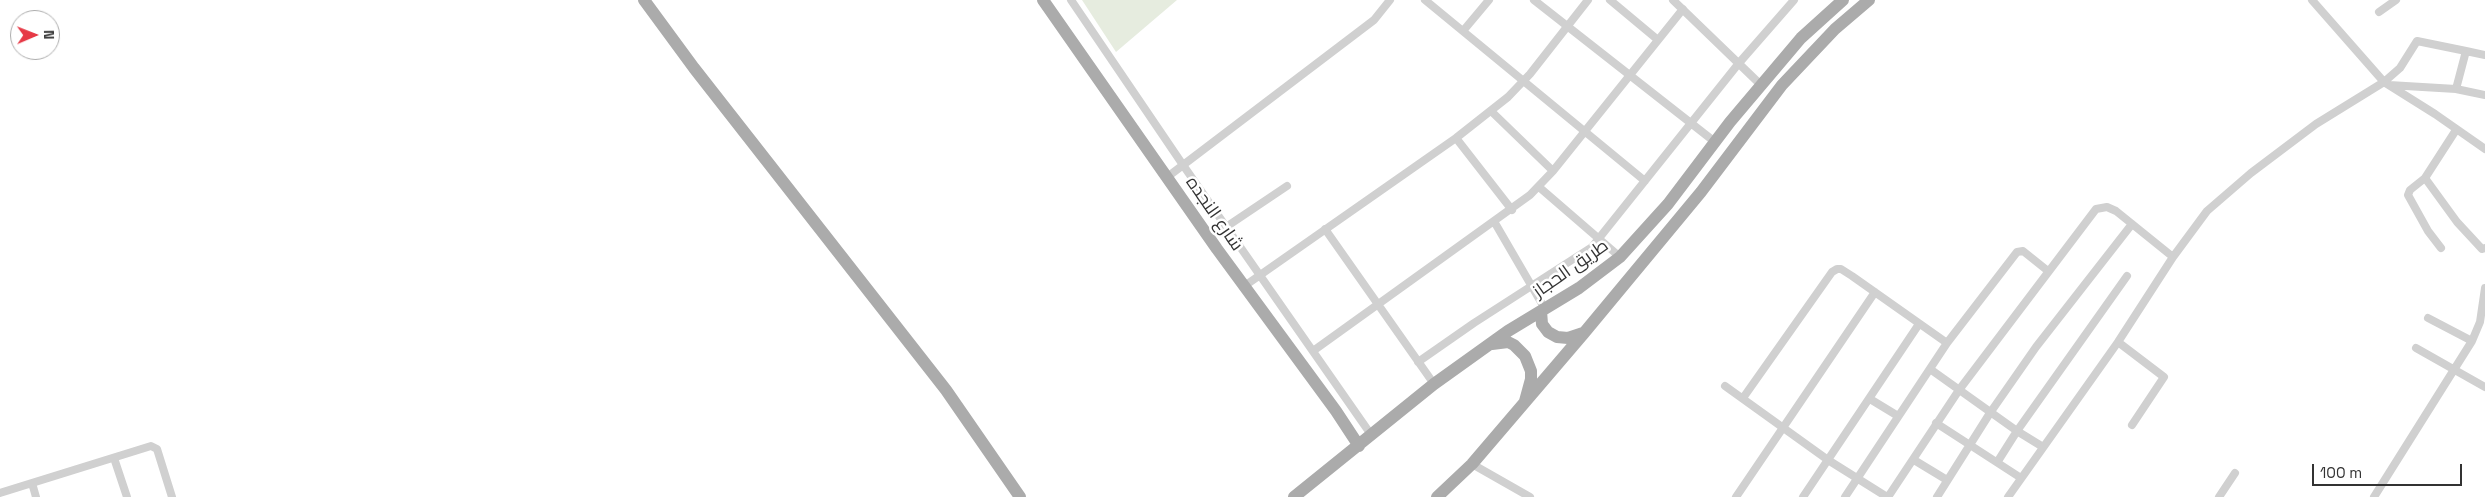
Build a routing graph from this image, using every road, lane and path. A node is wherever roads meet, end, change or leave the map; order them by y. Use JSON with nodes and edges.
{"nodes":[{"id":1,"x":644,"y":0,"type":"edge"},
{"id":2,"x":1043,"y":0,"type":"edge"},
{"id":3,"x":1071,"y":0,"type":"edge"},
{"id":4,"x":1425,"y":0,"type":"edge"},
{"id":5,"x":1489,"y":0,"type":"edge"},
{"id":6,"x":1534,"y":0,"type":"edge"},
{"id":7,"x":1588,"y":0,"type":"edge"},
{"id":8,"x":1610,"y":0,"type":"edge"},
{"id":9,"x":1794,"y":0,"type":"edge"},
{"id":10,"x":1843,"y":0,"type":"edge"},
{"id":11,"x":1869,"y":0,"type":"edge"},
{"id":12,"x":2312,"y":0,"type":"edge"},
{"id":13,"x":2396,"y":0,"type":"edge"},
{"id":14,"x":1386,"y":2,"type":"edge"},
{"id":15,"x":1679,"y":4,"type":"edge"},
{"id":16,"x":2378,"y":12,"type":"dead end"},
{"id":17,"x":1567,"y":26,"type":"junction"},
{"id":18,"x":1463,"y":31,"type":"junction"},
{"id":19,"x":1658,"y":40,"type":"junction"},
{"id":20,"x":2466,"y":51,"type":"junction"},
{"id":21,"x":2485,"y":55,"type":"edge"},
{"id":22,"x":1739,"y":62,"type":"junction"},
{"id":23,"x":1630,"y":74,"type":"junction"},
{"id":24,"x":1524,"y":82,"type":"junction"},
{"id":25,"x":2386,"y":84,"type":"junction"},
{"id":26,"x":1762,"y":86,"type":"junction"},
{"id":27,"x":2456,"y":89,"type":"junction"},
{"id":28,"x":2485,"y":95,"type":"edge"},
{"id":29,"x":1491,"y":111,"type":"junction"},
{"id":30,"x":1692,"y":122,"type":"junction"},
{"id":31,"x":2456,"y":130,"type":"junction"},
{"id":32,"x":1584,"y":132,"type":"junction"},
{"id":33,"x":1456,"y":138,"type":"junction"},
{"id":34,"x":1715,"y":142,"type":"junction"},
{"id":35,"x":2485,"y":149,"type":"edge"},
{"id":36,"x":1183,"y":165,"type":"junction"},
{"id":37,"x":1553,"y":171,"type":"junction"},
{"id":38,"x":1166,"y":178,"type":"junction"},
{"id":39,"x":2426,"y":178,"type":"junction"},
{"id":40,"x":1645,"y":182,"type":"junction"},
{"id":41,"x":1287,"y":186,"type":"dead end"},
{"id":42,"x":1539,"y":187,"type":"junction"},
{"id":43,"x":1512,"y":210,"type":"junction"},
{"id":44,"x":1494,"y":223,"type":"junction"},
{"id":45,"x":2132,"y":224,"type":"junction"},
{"id":46,"x":1226,"y":227,"type":"junction"},
{"id":47,"x":1325,"y":229,"type":"junction"},
{"id":48,"x":1600,"y":239,"type":"junction"},
{"id":49,"x":2441,"y":248,"type":"dead end"},
{"id":50,"x":2485,"y":248,"type":"edge"},
{"id":51,"x":1620,"y":257,"type":"junction"},
{"id":52,"x":2173,"y":257,"type":"junction"},
{"id":53,"x":2048,"y":271,"type":"junction"},
{"id":54,"x":1260,"y":275,"type":"junction"},
{"id":55,"x":2127,"y":276,"type":"dead end"},
{"id":56,"x":1243,"y":287,"type":"junction"},
{"id":57,"x":1531,"y":287,"type":"junction"},
{"id":58,"x":2485,"y":288,"type":"edge"},
{"id":59,"x":1875,"y":292,"type":"junction"},
{"id":60,"x":1378,"y":305,"type":"junction"},
{"id":61,"x":1543,"y":310,"type":"junction"},
{"id":62,"x":2428,"y":318,"type":"dead end"},
{"id":63,"x":1919,"y":324,"type":"junction"},
{"id":64,"x":2482,"y":324,"type":"edge"},
{"id":65,"x":1584,"y":333,"type":"junction"},
{"id":66,"x":2472,"y":341,"type":"junction"},
{"id":67,"x":2118,"y":342,"type":"junction"},
{"id":68,"x":1947,"y":343,"type":"junction"},
{"id":69,"x":1488,"y":345,"type":"junction"},
{"id":70,"x":2416,"y":348,"type":"dead end"},
{"id":71,"x":1313,"y":352,"type":"junction"},
{"id":72,"x":1418,"y":362,"type":"junction"},
{"id":73,"x":1930,"y":369,"type":"junction"},
{"id":74,"x":2453,"y":370,"type":"junction"},
{"id":75,"x":1434,"y":384,"type":"junction"},
{"id":76,"x":1725,"y":386,"type":"dead end"},
{"id":77,"x":2485,"y":387,"type":"edge"},
{"id":78,"x":1959,"y":390,"type":"junction"},
{"id":79,"x":1743,"y":398,"type":"junction"},
{"id":80,"x":1870,"y":399,"type":"junction"},
{"id":81,"x":1523,"y":406,"type":"junction"},
{"id":82,"x":1990,"y":413,"type":"junction"},
{"id":83,"x":1898,"y":416,"type":"junction"},
{"id":84,"x":1936,"y":423,"type":"junction"},
{"id":85,"x":2132,"y":425,"type":"dead end"},
{"id":86,"x":1782,"y":426,"type":"junction"},
{"id":87,"x":2018,"y":431,"type":"junction"},
{"id":88,"x":1372,"y":436,"type":"junction"},
{"id":89,"x":1971,"y":444,"type":"junction"},
{"id":90,"x":1358,"y":446,"type":"junction"},
{"id":91,"x":2043,"y":446,"type":"junction"},
{"id":92,"x":114,"y":458,"type":"junction"},
{"id":93,"x":1828,"y":460,"type":"junction"},
{"id":94,"x":1914,"y":460,"type":"junction"},
{"id":95,"x":1998,"y":462,"type":"junction"},
{"id":96,"x":1472,"y":464,"type":"junction"},
{"id":97,"x":2235,"y":473,"type":"dead end"},
{"id":98,"x":1858,"y":478,"type":"junction"},
{"id":99,"x":2021,"y":478,"type":"junction"},
{"id":100,"x":1947,"y":480,"type":"junction"},
{"id":101,"x":32,"y":483,"type":"junction"},
{"id":102,"x":0,"y":493,"type":"edge"},
{"id":103,"x":36,"y":497,"type":"edge"},
{"id":104,"x":127,"y":497,"type":"edge"},
{"id":105,"x":172,"y":497,"type":"edge"},
{"id":106,"x":1020,"y":497,"type":"edge"},
{"id":107,"x":1294,"y":497,"type":"edge"},
{"id":108,"x":1437,"y":497,"type":"edge"},
{"id":109,"x":1530,"y":497,"type":"edge"},
{"id":110,"x":1736,"y":497,"type":"edge"},
{"id":111,"x":1803,"y":497,"type":"edge"},
{"id":112,"x":1845,"y":497,"type":"edge"},
{"id":113,"x":1887,"y":497,"type":"edge"},
{"id":114,"x":1937,"y":497,"type":"edge"},
{"id":115,"x":2008,"y":497,"type":"edge"},
{"id":116,"x":2219,"y":497,"type":"edge"},
{"id":117,"x":2374,"y":497,"type":"edge"}],
"edges":[{"from":1,"to":106,"type":"main road"},
{"from":2,"to":38,"type":"main road","name":"شارع النجده"},
{"from":3,"to":36,"type":"street"},
{"from":4,"to":18,"type":"street"},
{"from":5,"to":18,"type":"street"},
{"from":6,"to":17,"type":"street"},
{"from":7,"to":17,"type":"street"},
{"from":8,"to":19,"type":"street"},
{"from":9,"to":22,"type":"street"},
{"from":10,"to":26,"type":"main road","name":"طريق الحجاز"},
{"from":11,"to":65,"type":"main road"},
{"from":12,"to":25,"type":"street"},
{"from":13,"to":16,"type":"street"},
{"from":14,"to":36,"type":"street"},
{"from":15,"to":19,"type":"street"},
{"from":15,"to":22,"type":"street"},
{"from":17,"to":23,"type":"street"},
{"from":17,"to":24,"type":"street"},
{"from":18,"to":24,"type":"street"},
{"from":19,"to":23,"type":"street"},
{"from":20,"to":21,"type":"street"},
{"from":20,"to":25,"type":"street"},
{"from":20,"to":27,"type":"street"},
{"from":22,"to":26,"type":"street"},
{"from":22,"to":30,"type":"street"},
{"from":23,"to":30,"type":"street"},
{"from":23,"to":32,"type":"street"},
{"from":24,"to":29,"type":"street"},
{"from":24,"to":32,"type":"street"},
{"from":25,"to":27,"type":"street"},
{"from":25,"to":31,"type":"street"},
{"from":25,"to":52,"type":"street"},
{"from":26,"to":34,"type":"main road","name":"طريق الحجاز"},
{"from":27,"to":28,"type":"street"},
{"from":29,"to":33,"type":"street"},
{"from":29,"to":37,"type":"street"},
{"from":30,"to":34,"type":"street"},
{"from":30,"to":40,"type":"street"},
{"from":31,"to":35,"type":"street"},
{"from":31,"to":39,"type":"street"},
{"from":32,"to":37,"type":"street"},
{"from":32,"to":40,"type":"street"},
{"from":33,"to":43,"type":"street"},
{"from":33,"to":47,"type":"street"},
{"from":34,"to":51,"type":"main road","name":"طريق الحجاز"},
{"from":36,"to":38,"type":"street"},
{"from":36,"to":46,"type":"street"},
{"from":37,"to":42,"type":"street"},
{"from":38,"to":56,"type":"main road","name":"شارع النجده"},
{"from":39,"to":49,"type":"street"},
{"from":39,"to":50,"type":"street"},
{"from":40,"to":48,"type":"street"},
{"from":41,"to":46,"type":"street"},
{"from":42,"to":43,"type":"street"},
{"from":42,"to":48,"type":"street"},
{"from":43,"to":44,"type":"street"},
{"from":44,"to":57,"type":"street"},
{"from":44,"to":60,"type":"street"},
{"from":45,"to":52,"type":"street"},
{"from":45,"to":53,"type":"street"},
{"from":45,"to":82,"type":"street"},
{"from":46,"to":54,"type":"street"},
{"from":47,"to":54,"type":"street"},
{"from":47,"to":60,"type":"street"},
{"from":48,"to":51,"type":"street"},
{"from":48,"to":57,"type":"street"},
{"from":51,"to":61,"type":"main road","name":"طريق الحجاز"},
{"from":52,"to":67,"type":"street"},
{"from":53,"to":68,"type":"street"},
{"from":53,"to":78,"type":"street"},
{"from":54,"to":56,"type":"street"},
{"from":54,"to":71,"type":"street"},
{"from":55,"to":87,"type":"street"},
{"from":56,"to":90,"type":"main road","name":"شارع النجده"},
{"from":57,"to":61,"type":"street"},
{"from":57,"to":72,"type":"street"},
{"from":58,"to":64,"type":"street"},
{"from":59,"to":63,"type":"street"},
{"from":59,"to":79,"type":"street"},
{"from":59,"to":86,"type":"street"},
{"from":60,"to":71,"type":"street"},
{"from":60,"to":72,"type":"street"},
{"from":61,"to":65,"type":"main road"},
{"from":61,"to":69,"type":"main road","name":"طريق الحجاز"},
{"from":62,"to":66,"type":"street"},
{"from":63,"to":68,"type":"street"},
{"from":63,"to":80,"type":"street"},
{"from":64,"to":66,"type":"street"},
{"from":65,"to":81,"type":"main road"},
{"from":66,"to":74,"type":"street"},
{"from":67,"to":85,"type":"street"},
{"from":67,"to":91,"type":"street"},
{"from":68,"to":73,"type":"street"},
{"from":69,"to":75,"type":"main road","name":"طريق الحجاز"},
{"from":69,"to":81,"type":"main road"},
{"from":70,"to":74,"type":"street"},
{"from":71,"to":88,"type":"street"},
{"from":72,"to":75,"type":"street"},
{"from":73,"to":78,"type":"street"},
{"from":73,"to":83,"type":"street"},
{"from":74,"to":77,"type":"street"},
{"from":74,"to":117,"type":"street"},
{"from":75,"to":88,"type":"main road","name":"طريق الحجاز"},
{"from":76,"to":79,"type":"street"},
{"from":78,"to":82,"type":"street"},
{"from":78,"to":84,"type":"street"},
{"from":79,"to":86,"type":"street"},
{"from":80,"to":83,"type":"street"},
{"from":80,"to":93,"type":"street"},
{"from":81,"to":96,"type":"main road"},
{"from":82,"to":87,"type":"street"},
{"from":82,"to":89,"type":"street"},
{"from":83,"to":98,"type":"street"},
{"from":84,"to":89,"type":"street"},
{"from":84,"to":94,"type":"street"},
{"from":86,"to":93,"type":"street"},
{"from":86,"to":110,"type":"street"},
{"from":87,"to":91,"type":"street"},
{"from":87,"to":95,"type":"street"},
{"from":88,"to":90,"type":"main road","name":"طريق الحجاز"},
{"from":89,"to":95,"type":"street"},
{"from":89,"to":100,"type":"street"},
{"from":90,"to":107,"type":"main road","name":"طريق الحجاز"},
{"from":91,"to":99,"type":"street"},
{"from":92,"to":101,"type":"street"},
{"from":92,"to":104,"type":"street"},
{"from":92,"to":105,"type":"street"},
{"from":93,"to":98,"type":"street"},
{"from":93,"to":111,"type":"street"},
{"from":94,"to":100,"type":"street"},
{"from":94,"to":113,"type":"street"},
{"from":95,"to":99,"type":"street"},
{"from":96,"to":108,"type":"main road"},
{"from":96,"to":109,"type":"street"},
{"from":97,"to":116,"type":"street"},
{"from":98,"to":112,"type":"street"},
{"from":98,"to":113,"type":"street"},
{"from":99,"to":115,"type":"street"},
{"from":100,"to":114,"type":"street"},
{"from":101,"to":102,"type":"street"},
{"from":101,"to":103,"type":"street"}]}
